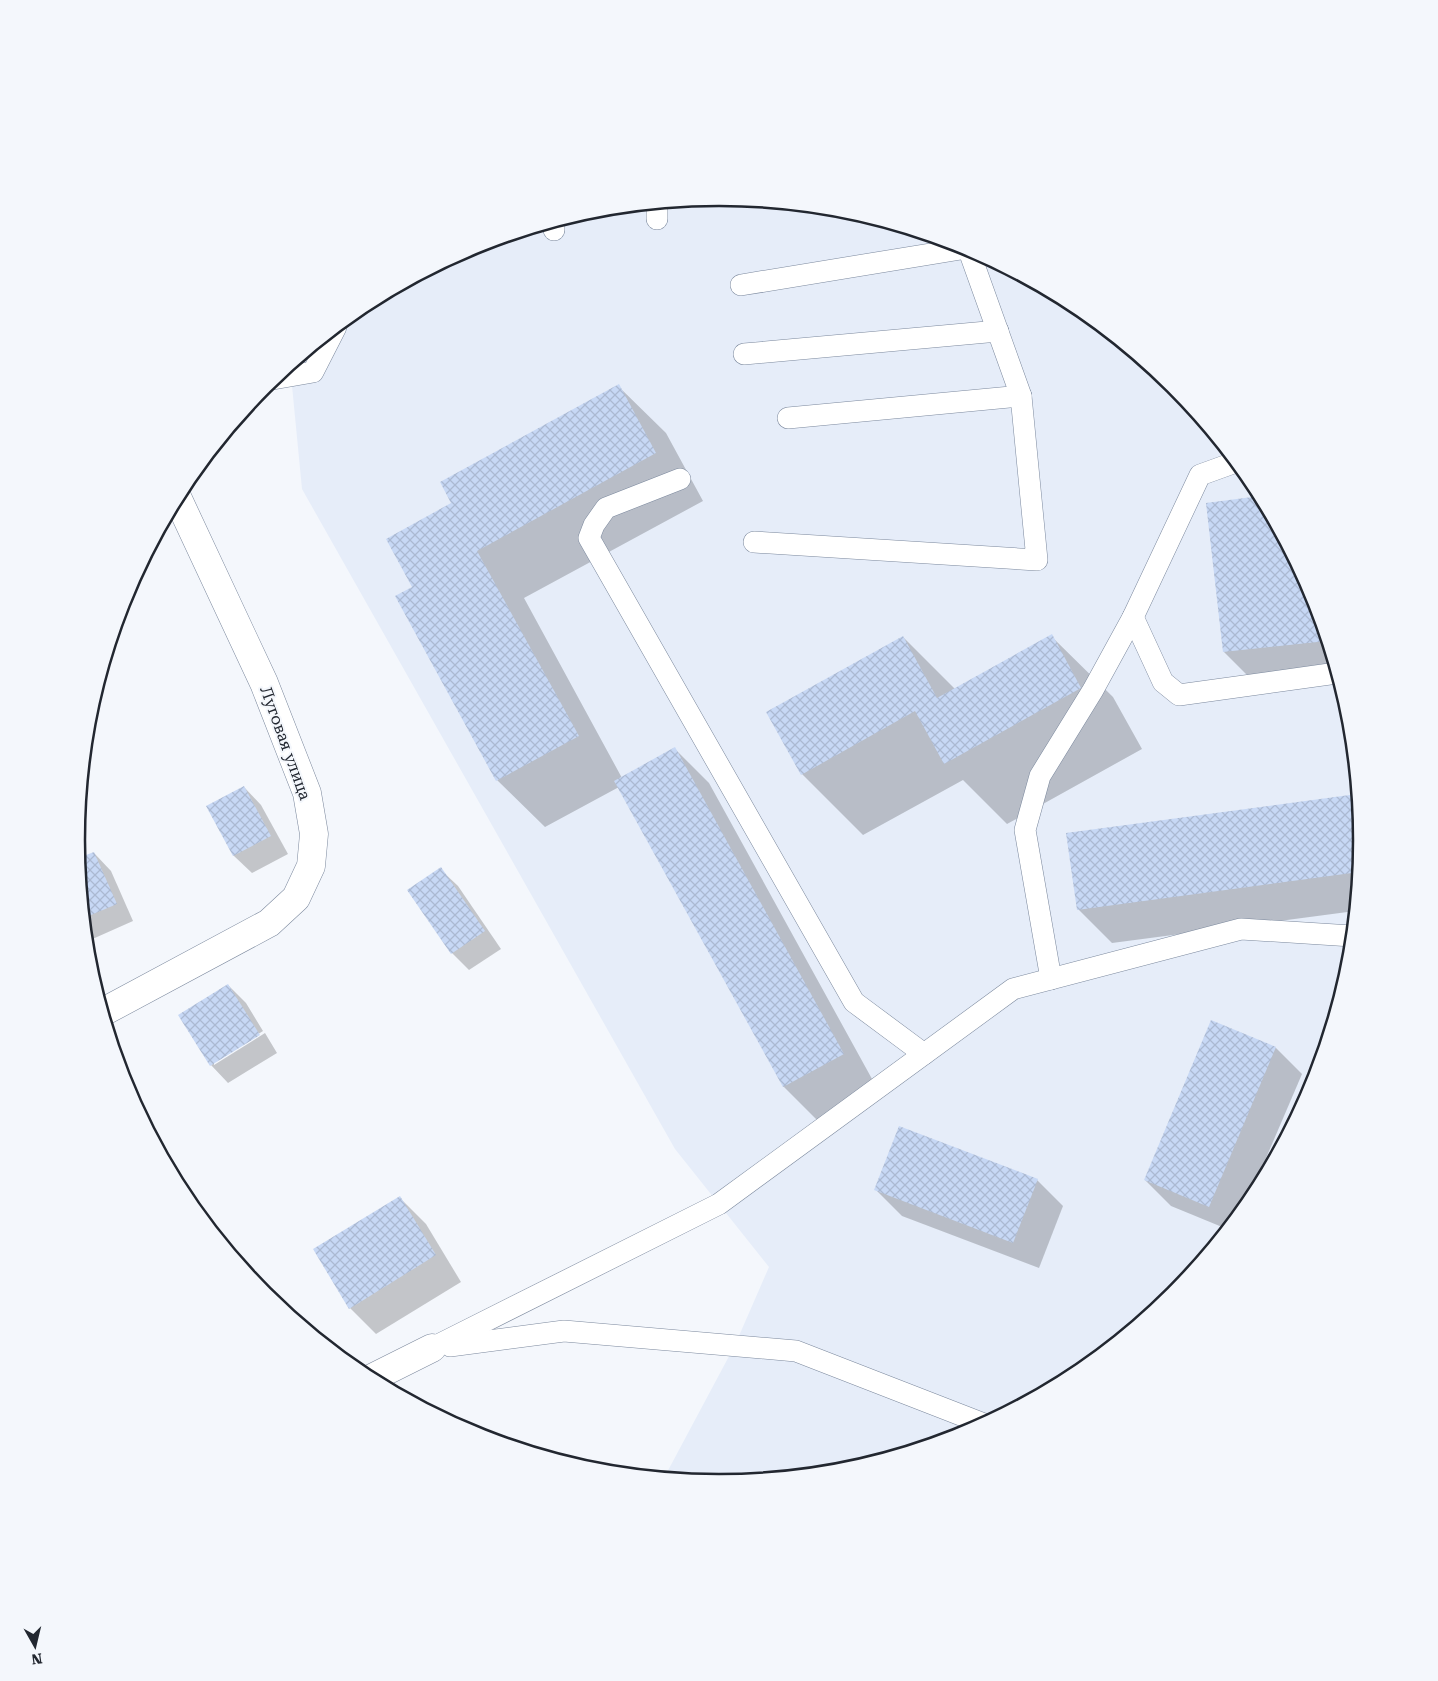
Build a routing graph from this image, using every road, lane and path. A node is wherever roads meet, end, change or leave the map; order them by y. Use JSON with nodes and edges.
{"nodes":[{"id":1,"x":951,"y":251,"type":"edge"},
{"id":2,"x":971,"y":259,"type":"edge"},
{"id":3,"x":741,"y":284,"type":"dead end"},
{"id":4,"x":998,"y":331,"type":"junction"},
{"id":5,"x":329,"y":342,"type":"edge"},
{"id":6,"x":744,"y":354,"type":"dead end"},
{"id":7,"x":288,"y":376,"type":"edge"},
{"id":8,"x":1021,"y":396,"type":"junction"},
{"id":9,"x":788,"y":418,"type":"dead end"},
{"id":10,"x":1229,"y":465,"type":"edge"},
{"id":11,"x":680,"y":479,"type":"dead end"},
{"id":12,"x":181,"y":506,"type":"edge"},
{"id":13,"x":754,"y":542,"type":"dead end"},
{"id":14,"x":1133,"y":617,"type":"junction"},
{"id":15,"x":1330,"y":674,"type":"edge"},
{"id":16,"x":1346,"y":936,"type":"edge"},
{"id":17,"x":1051,"y":979,"type":"junction"},
{"id":18,"x":108,"y":1009,"type":"edge"},
{"id":19,"x":924,"y":1054,"type":"junction"},
{"id":20,"x":432,"y":1348,"type":"junction"},
{"id":21,"x":378,"y":1375,"type":"edge"},
{"id":22,"x":974,"y":1420,"type":"edge"}],
"edges":[{"from":1,"to":3,"type":"lane"},
{"from":2,"to":4,"type":"lane"},
{"from":4,"to":6,"type":"lane"},
{"from":4,"to":8,"type":"lane"},
{"from":5,"to":7,"type":"lane"},
{"from":8,"to":9,"type":"lane"},
{"from":8,"to":13,"type":"lane"},
{"from":10,"to":14,"type":"lane"},
{"from":11,"to":19,"type":"lane"},
{"from":12,"to":18,"type":"street","name":"Луговая улица"},
{"from":14,"to":15,"type":"lane"},
{"from":14,"to":17,"type":"lane"},
{"from":16,"to":17,"type":"lane"},
{"from":17,"to":19,"type":"lane"},
{"from":19,"to":20,"type":"lane"},
{"from":20,"to":21,"type":"street"},
{"from":20,"to":22,"type":"lane"}]}
